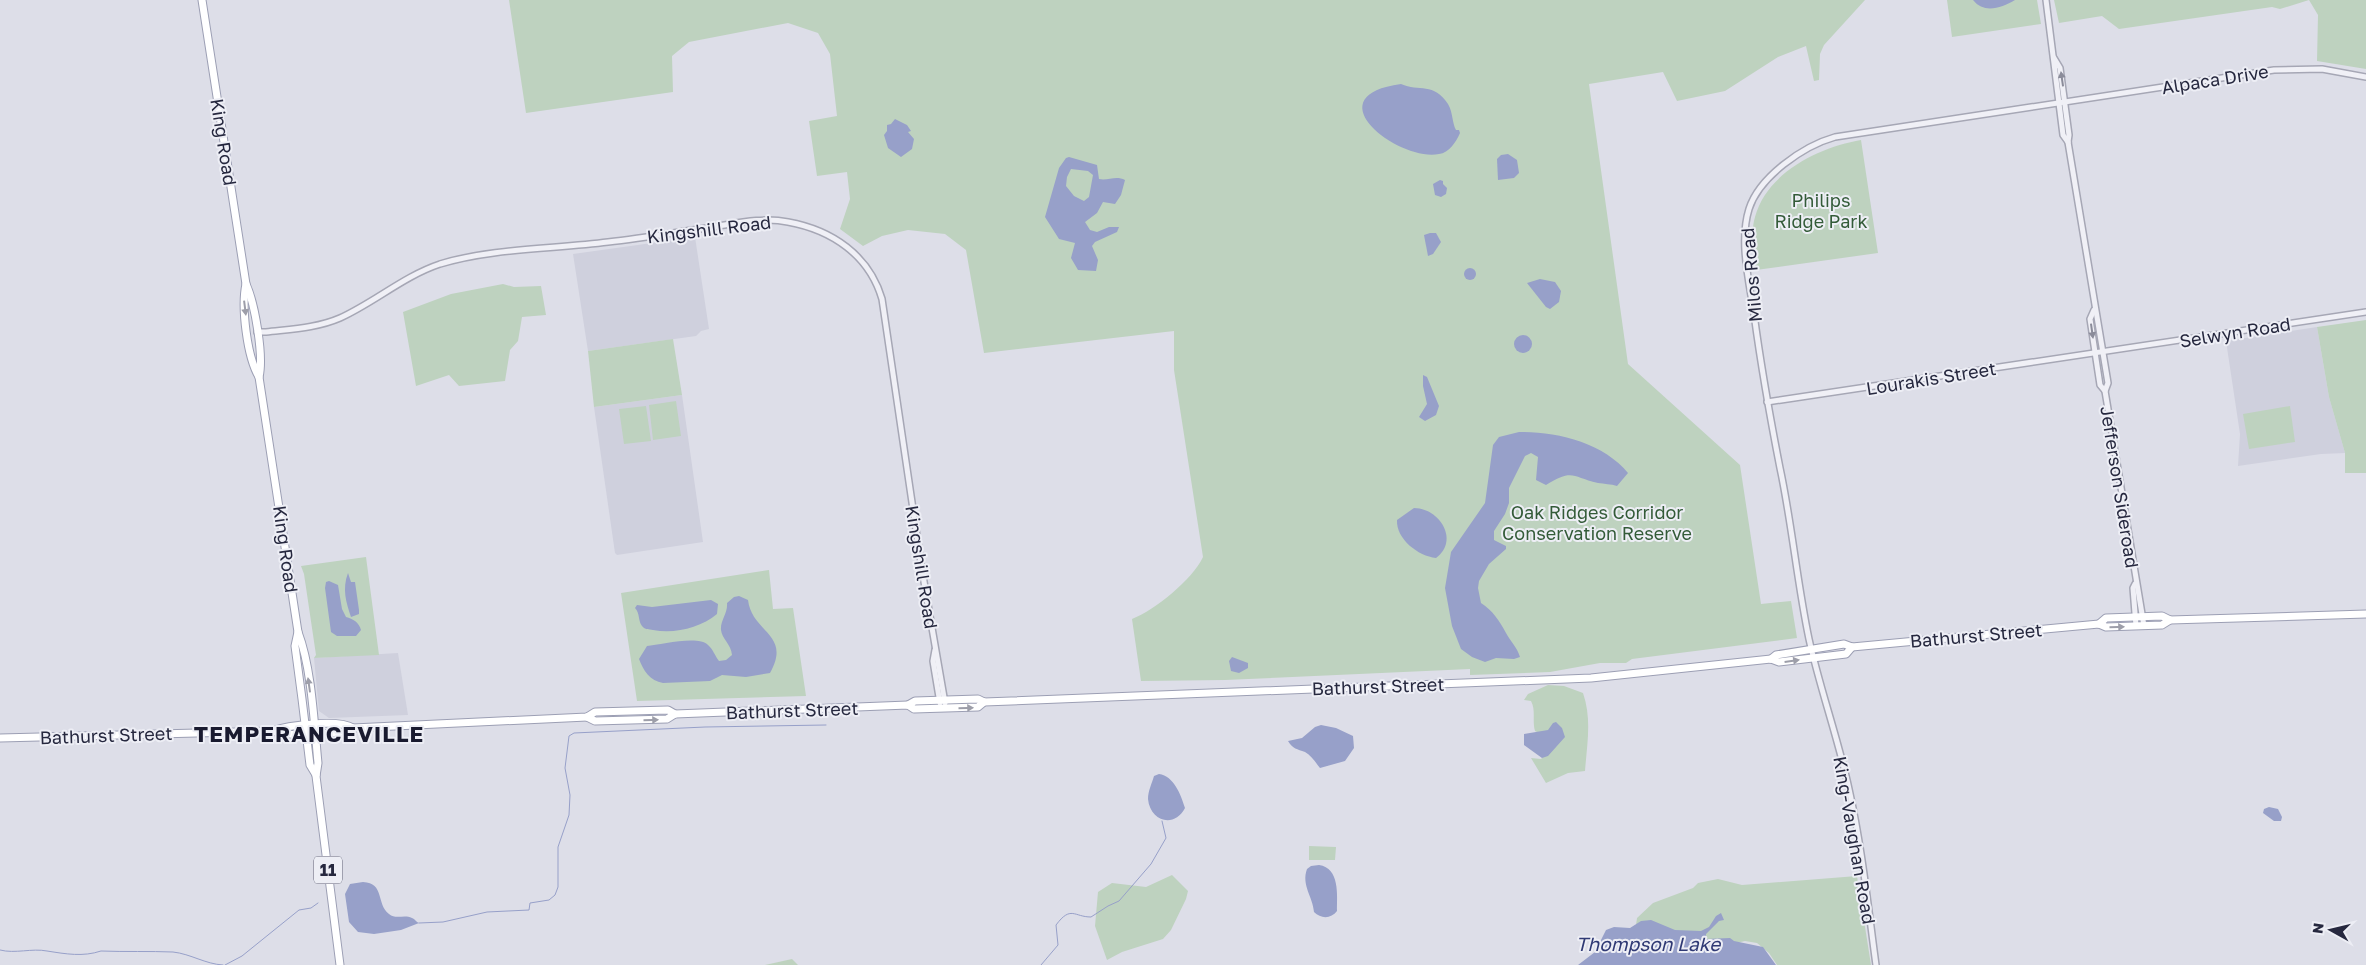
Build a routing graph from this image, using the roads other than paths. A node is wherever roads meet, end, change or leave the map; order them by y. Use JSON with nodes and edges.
{"nodes":[{"id":1,"x":202,"y":0,"type":"edge"},
{"id":2,"x":2046,"y":0,"type":"edge"},
{"id":3,"x":2054,"y":58,"type":"junction"},
{"id":4,"x":2366,"y":77,"type":"edge"},
{"id":5,"x":2065,"y":102,"type":"junction"},
{"id":6,"x":2058,"y":103,"type":"junction"},
{"id":7,"x":2068,"y":142,"type":"junction"},
{"id":8,"x":246,"y":284,"type":"junction"},
{"id":9,"x":2094,"y":310,"type":"junction"},
{"id":10,"x":2366,"y":312,"type":"edge"},
{"id":11,"x":257,"y":332,"type":"junction"},
{"id":12,"x":2103,"y":352,"type":"junction"},
{"id":13,"x":2095,"y":353,"type":"junction"},
{"id":14,"x":259,"y":377,"type":"junction"},
{"id":15,"x":2105,"y":390,"type":"junction"},
{"id":16,"x":1767,"y":402,"type":"junction"},
{"id":17,"x":2366,"y":614,"type":"edge"},
{"id":18,"x":2139,"y":617,"type":"junction"},
{"id":19,"x":2170,"y":620,"type":"junction"},
{"id":20,"x":2099,"y":624,"type":"junction"},
{"id":21,"x":2140,"y":626,"type":"junction"},
{"id":22,"x":298,"y":632,"type":"junction"},
{"id":23,"x":1852,"y":647,"type":"junction"},
{"id":24,"x":1812,"y":648,"type":"junction"},
{"id":25,"x":1814,"y":658,"type":"junction"},
{"id":26,"x":1771,"y":659,"type":"junction"},
{"id":27,"x":943,"y":704,"type":"junction"},
{"id":28,"x":305,"y":725,"type":"junction"},
{"id":29,"x":314,"y":725,"type":"junction"},
{"id":30,"x":353,"y":728,"type":"junction"},
{"id":31,"x":272,"y":731,"type":"junction"},
{"id":32,"x":315,"y":733,"type":"junction"},
{"id":33,"x":306,"y":734,"type":"junction"},
{"id":34,"x":0,"y":738,"type":"edge"},
{"id":35,"x":316,"y":776,"type":"junction"},
{"id":36,"x":340,"y":965,"type":"edge"},
{"id":37,"x":1876,"y":965,"type":"edge"}],
"edges":[{"from":1,"to":8,"type":"main road","name":"King Road","number":"11"},
{"from":2,"to":3,"type":"street","name":"Jefferson Sideroad"},
{"from":5,"to":3,"type":"street","name":"Jefferson Sideroad","one_way":true},
{"from":3,"to":6,"type":"street","name":"Jefferson Sideroad"},
{"from":4,"to":5,"type":"street","name":"Alpaca Drive"},
{"from":5,"to":6,"type":"street","name":"Alpaca Drive"},
{"from":5,"to":7,"type":"street","name":"Jefferson Sideroad"},
{"from":6,"to":7,"type":"street","name":"Jefferson Sideroad"},
{"from":6,"to":16,"type":"street","name":"Milos Road"},
{"from":7,"to":9,"type":"street","name":"Jefferson Sideroad"},
{"from":8,"to":11,"type":"main road","name":"King Road","number":"11"},
{"from":8,"to":14,"type":"main road","name":"King Road","number":"11","one_way":true},
{"from":9,"to":12,"type":"street","name":"Jefferson Sideroad"},
{"from":9,"to":13,"type":"street","name":"Jefferson Sideroad","one_way":true},
{"from":10,"to":12,"type":"street","name":"Selwyn Road"},
{"from":11,"to":14,"type":"main road","name":"King Road","number":"11"},
{"from":11,"to":27,"type":"street","name":"Kingshill Road"},
{"from":12,"to":13,"type":"street","name":"Selwyn Road"},
{"from":12,"to":15,"type":"street","name":"Jefferson Sideroad"},
{"from":13,"to":15,"type":"street","name":"Jefferson Sideroad"},
{"from":13,"to":16,"type":"street","name":"Lourakis Street"},
{"from":14,"to":22,"type":"main road","name":"King Road","number":"11"},
{"from":15,"to":18,"type":"street","name":"Jefferson Sideroad"},
{"from":16,"to":24,"type":"street","name":"Milos Road"},
{"from":17,"to":19,"type":"main road","name":"Bathurst Street"},
{"from":18,"to":19,"type":"main road","name":"Bathurst Street"},
{"from":18,"to":20,"type":"main road","name":"Bathurst Street"},
{"from":18,"to":21,"type":"street","name":"Jefferson Sideroad"},
{"from":19,"to":21,"type":"main road","name":"Bathurst Street"},
{"from":20,"to":21,"type":"main road","name":"Bathurst Street","one_way":true},
{"from":20,"to":23,"type":"main road","name":"Bathurst Street"},
{"from":22,"to":28,"type":"main road","name":"King Road","number":"11"},
{"from":29,"to":22,"type":"main road","name":"King Road","number":"11","one_way":true},
{"from":23,"to":24,"type":"main road","name":"Bathurst Street"},
{"from":23,"to":25,"type":"main road","name":"Bathurst Street"},
{"from":24,"to":25,"type":"street","name":"King-Vaughan Road"},
{"from":24,"to":26,"type":"main road","name":"Bathurst Street"},
{"from":26,"to":25,"type":"main road","name":"Bathurst Street","one_way":true},
{"from":25,"to":37,"type":"street","name":"King-Vaughan Road"},
{"from":26,"to":27,"type":"main road","name":"Bathurst Street"},
{"from":27,"to":30,"type":"main road","name":"Bathurst Street"},
{"from":28,"to":29,"type":"main road","name":"Bathurst Street"},
{"from":28,"to":31,"type":"main road","name":"Bathurst Street"},
{"from":28,"to":33,"type":"main road","name":"King Road","number":"11"},
{"from":29,"to":30,"type":"main road","name":"Bathurst Street"},
{"from":29,"to":32,"type":"main road","name":"King Road","number":"11"},
{"from":30,"to":32,"type":"main road","name":"Bathurst Street"},
{"from":31,"to":33,"type":"main road","name":"Bathurst Street"},
{"from":31,"to":34,"type":"main road","name":"Bathurst Street"},
{"from":32,"to":33,"type":"main road","name":"Bathurst Street"},
{"from":32,"to":35,"type":"main road","name":"King Road","number":"11"},
{"from":33,"to":35,"type":"main road","name":"King Road","number":"11"},
{"from":35,"to":36,"type":"main road","name":"King Road","number":"11"}]}
